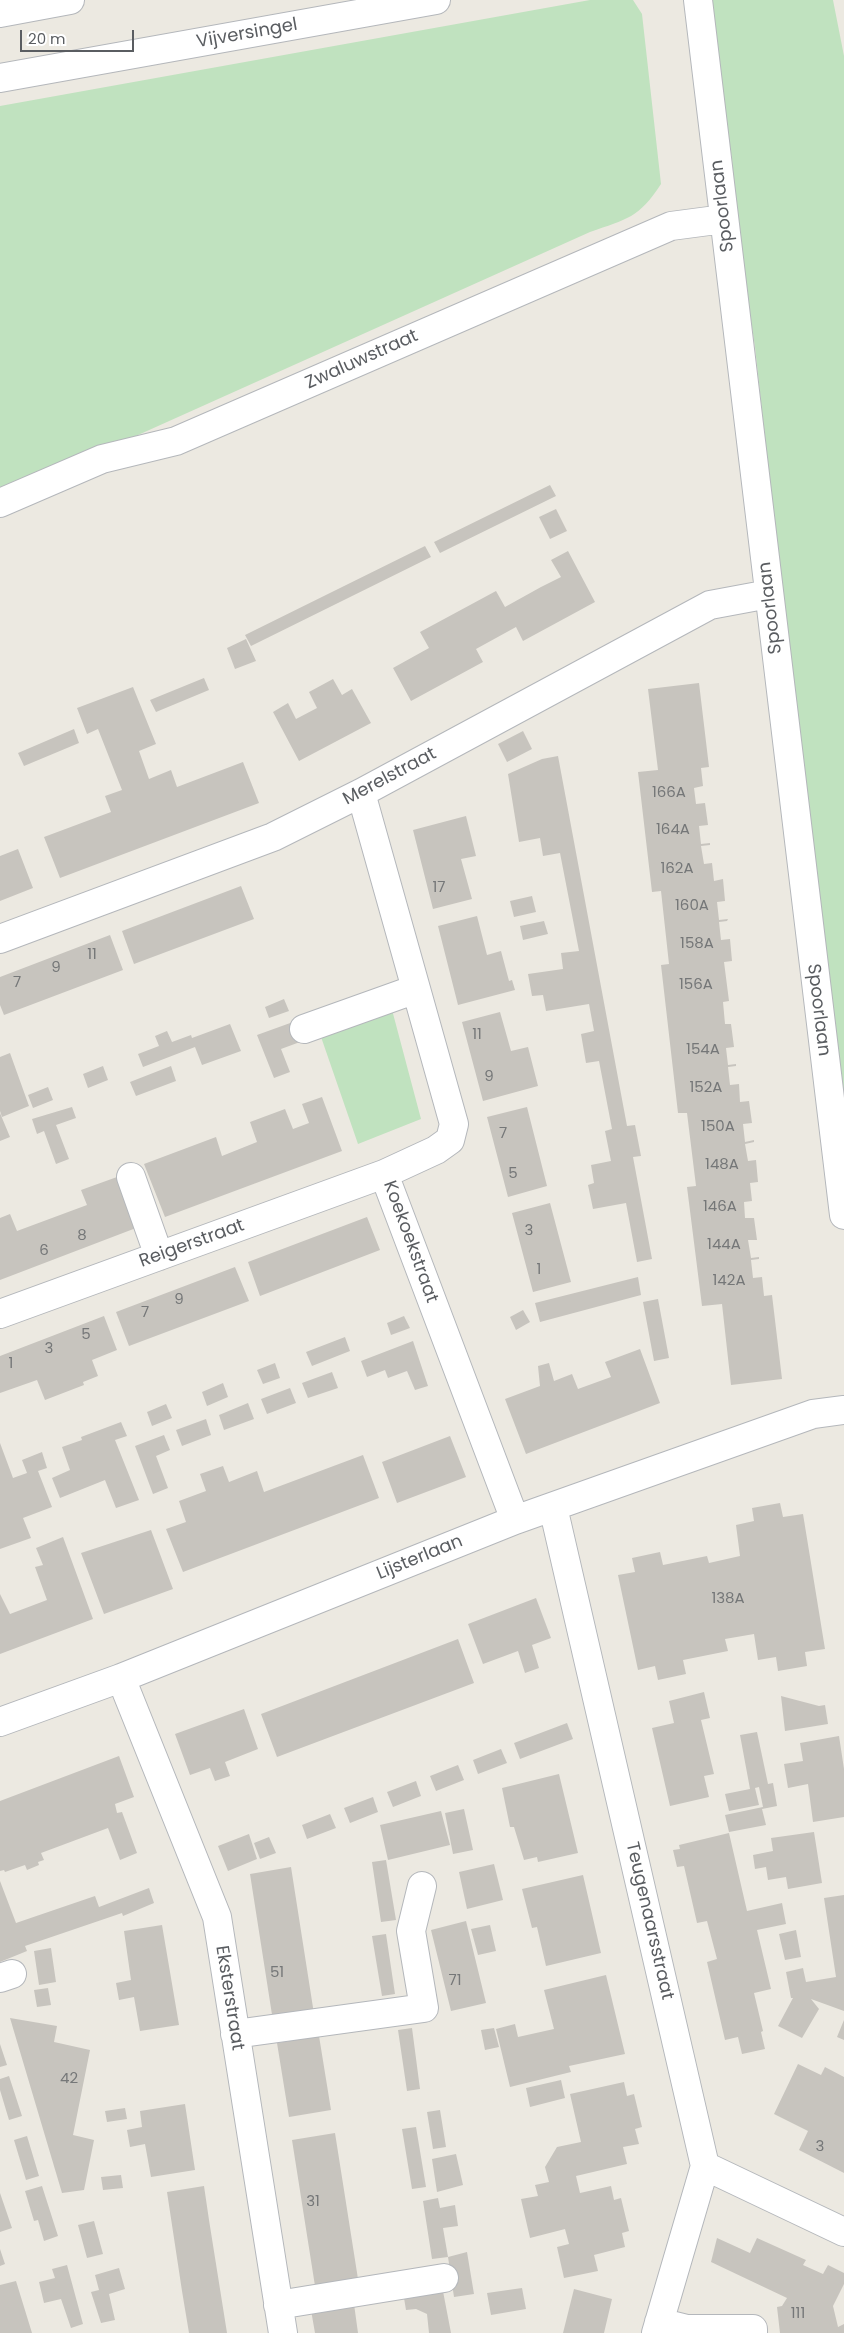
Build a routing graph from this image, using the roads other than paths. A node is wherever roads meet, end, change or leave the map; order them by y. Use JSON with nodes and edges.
{"nodes":[{"id":1,"x":70,"y":0,"type":"edge"},
{"id":2,"x":436,"y":0,"type":"edge"},
{"id":3,"x":698,"y":0,"type":"edge"},
{"id":4,"x":0,"y":13,"type":"edge"},
{"id":5,"x":0,"y":78,"type":"edge"},
{"id":6,"x":724,"y":219,"type":"junction"},
{"id":7,"x":0,"y":503,"type":"edge"},
{"id":8,"x":769,"y":594,"type":"junction"},
{"id":9,"x":361,"y":793,"type":"junction"},
{"id":10,"x":0,"y":939,"type":"edge"},
{"id":11,"x":416,"y":989,"type":"junction"},
{"id":12,"x":304,"y":1029,"type":"dead end"},
{"id":13,"x":384,"y":1174,"type":"junction"},
{"id":14,"x":131,"y":1177,"type":"dead end"},
{"id":15,"x":844,"y":1210,"type":"edge"},
{"id":16,"x":159,"y":1256,"type":"junction"},
{"id":17,"x":0,"y":1314,"type":"edge"},
{"id":18,"x":844,"y":1410,"type":"edge"},
{"id":19,"x":554,"y":1507,"type":"junction"},
{"id":20,"x":515,"y":1520,"type":"junction"},
{"id":21,"x":121,"y":1678,"type":"junction"},
{"id":22,"x":0,"y":1722,"type":"edge"},
{"id":23,"x":422,"y":1886,"type":"dead end"},
{"id":24,"x":235,"y":2034,"type":"junction"},
{"id":25,"x":705,"y":2166,"type":"junction"},
{"id":26,"x":844,"y":2232,"type":"edge"},
{"id":27,"x":444,"y":2278,"type":"dead end"},
{"id":28,"x":278,"y":2305,"type":"junction"},
{"id":29,"x":658,"y":2327,"type":"edge"},
{"id":30,"x":283,"y":2333,"type":"edge"},
{"id":31,"x":753,"y":2333,"type":"edge"}],
"edges":[{"from":1,"to":4,"type":"street"},
{"from":2,"to":5,"type":"street","name":"Vijversingel"},
{"from":3,"to":6,"type":"street","name":"Spoorlaan"},
{"from":6,"to":7,"type":"street","name":"Zwaluwstraat"},
{"from":6,"to":8,"type":"street","name":"Spoorlaan"},
{"from":8,"to":9,"type":"street","name":"Merelstraat"},
{"from":8,"to":15,"type":"street","name":"Spoorlaan"},
{"from":9,"to":10,"type":"street","name":"Merelstraat"},
{"from":9,"to":11,"type":"street","name":"Koekoekstraat"},
{"from":11,"to":12,"type":"street"},
{"from":11,"to":13,"type":"street","name":"Koekoekstraat"},
{"from":13,"to":16,"type":"street","name":"Reigerstraat"},
{"from":13,"to":20,"type":"street","name":"Koekoekstraat"},
{"from":14,"to":16,"type":"street"},
{"from":16,"to":17,"type":"street","name":"Reigerstraat"},
{"from":18,"to":19,"type":"street","name":"Lijsterlaan"},
{"from":19,"to":20,"type":"street","name":"Lijsterlaan"},
{"from":19,"to":25,"type":"street","name":"Teugenaarsstraat"},
{"from":20,"to":21,"type":"street","name":"Lijsterlaan"},
{"from":21,"to":22,"type":"street","name":"Lijsterlaan"},
{"from":21,"to":24,"type":"street","name":"Eksterstraat"},
{"from":23,"to":24,"type":"street"},
{"from":24,"to":28,"type":"street","name":"Eksterstraat"},
{"from":25,"to":26,"type":"street"},
{"from":25,"to":29,"type":"street","name":"Teugenaarsstraat"},
{"from":27,"to":28,"type":"street"},
{"from":28,"to":30,"type":"street","name":"Eksterstraat"},
{"from":29,"to":31,"type":"street"}]}
